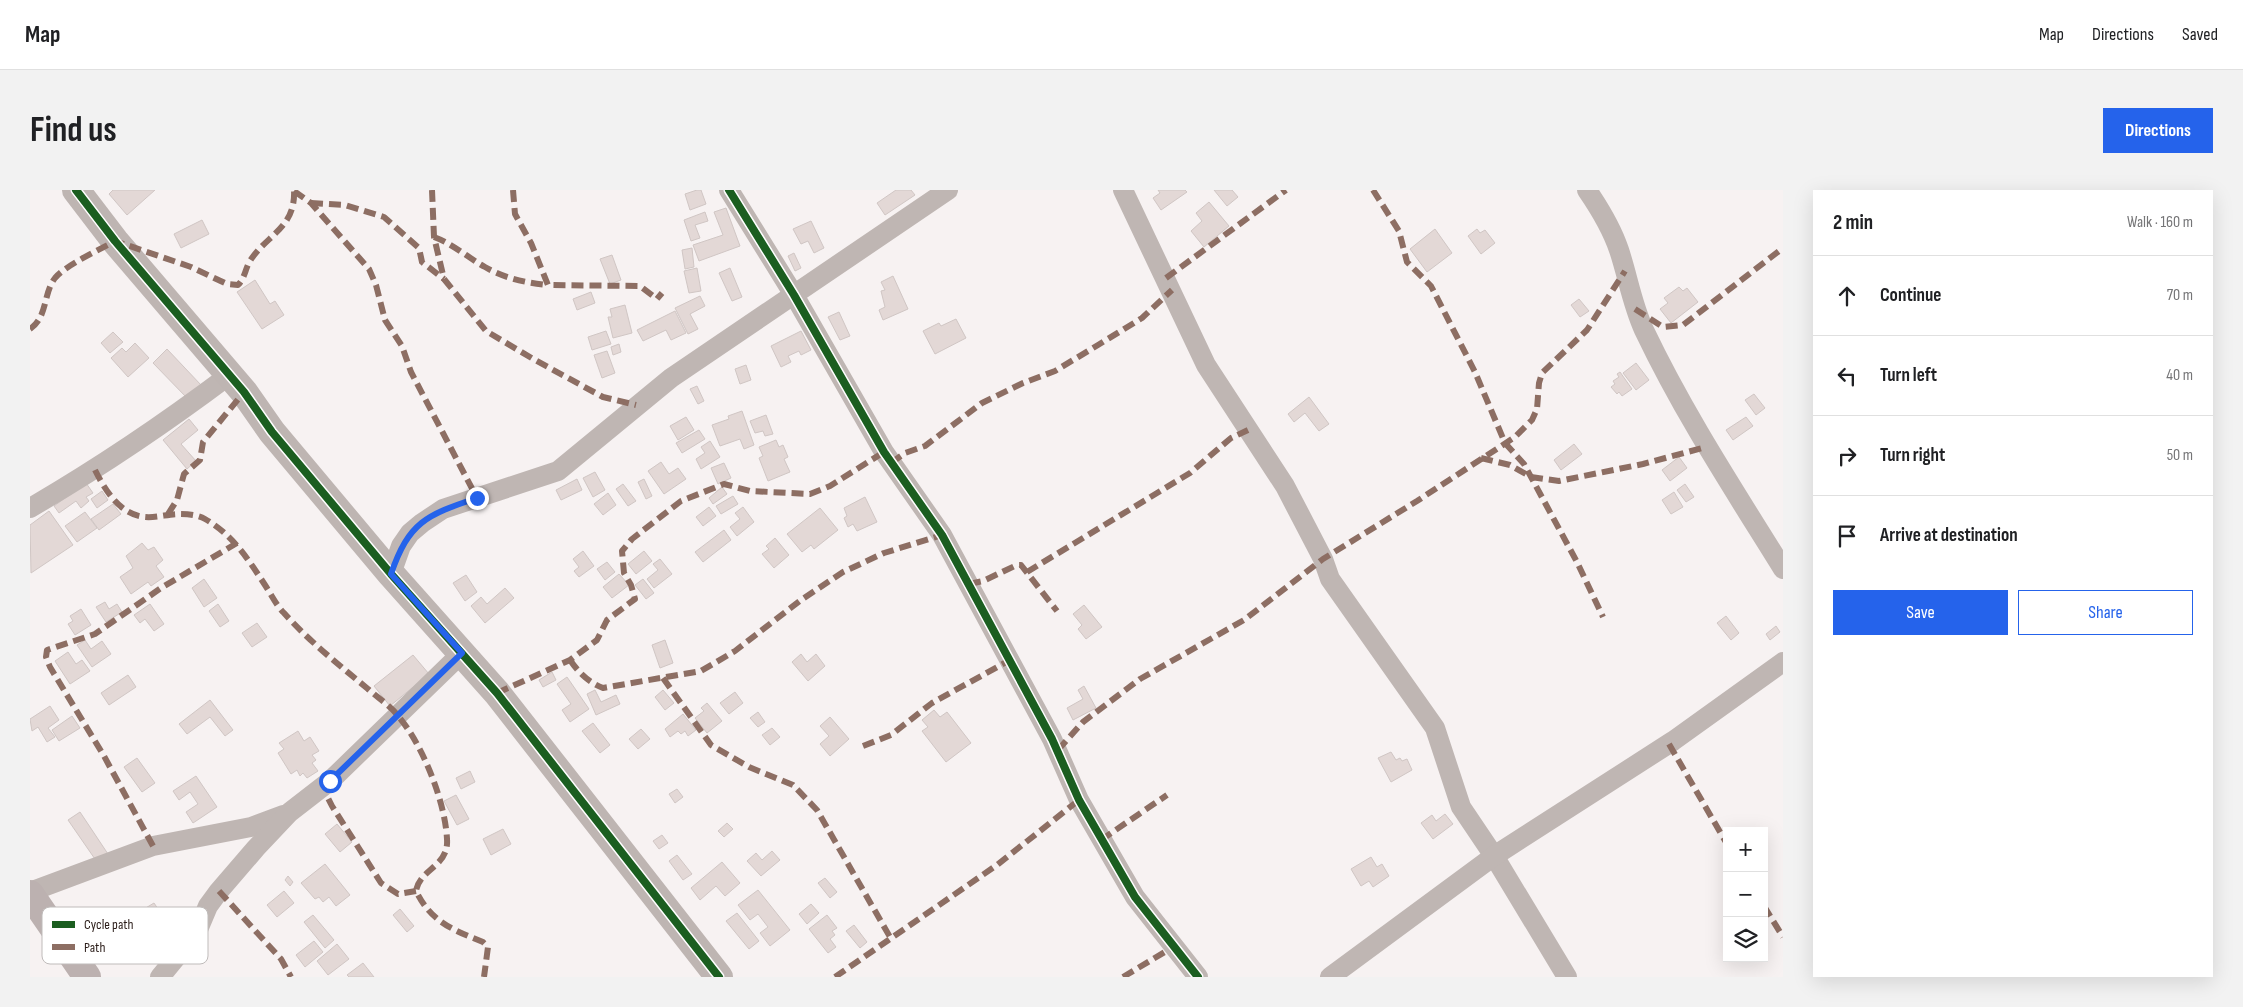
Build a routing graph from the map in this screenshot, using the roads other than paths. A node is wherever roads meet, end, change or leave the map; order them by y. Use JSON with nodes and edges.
{"nodes":[{"id":1,"x":76,"y":190,"type":"edge"},
{"id":2,"x":729,"y":190,"type":"edge"},
{"id":3,"x":948,"y":190,"type":"edge"},
{"id":4,"x":1123,"y":190,"type":"edge"},
{"id":5,"x":1587,"y":190,"type":"edge"},
{"id":6,"x":794,"y":295,"type":"junction"},
{"id":7,"x":228,"y":376,"type":"junction"},
{"id":8,"x":30,"y":508,"type":"edge"},
{"id":9,"x":1783,"y":569,"type":"edge"},
{"id":10,"x":391,"y":574,"type":"junction"},
{"id":11,"x":462,"y":653,"type":"junction"},
{"id":12,"x":1783,"y":662,"type":"edge"},
{"id":13,"x":290,"y":812,"type":"junction"},
{"id":14,"x":1494,"y":856,"type":"junction"},
{"id":15,"x":30,"y":893,"type":"edge"},
{"id":16,"x":208,"y":907,"type":"edge"},
{"id":17,"x":42,"y":910,"type":"edge"},
{"id":18,"x":79,"y":964,"type":"edge"},
{"id":19,"x":171,"y":964,"type":"edge"},
{"id":20,"x":88,"y":977,"type":"edge"},
{"id":21,"x":160,"y":977,"type":"edge"},
{"id":22,"x":719,"y":977,"type":"edge"},
{"id":23,"x":1198,"y":977,"type":"edge"},
{"id":24,"x":1330,"y":977,"type":"edge"},
{"id":25,"x":1566,"y":977,"type":"edge"}],
"edges":[{"from":1,"to":7,"type":"street"},
{"from":2,"to":6,"type":"street"},
{"from":3,"to":6,"type":"street"},
{"from":4,"to":14,"type":"street"},
{"from":5,"to":9,"type":"street"},
{"from":6,"to":10,"type":"street"},
{"from":6,"to":23,"type":"street"},
{"from":7,"to":8,"type":"street"},
{"from":7,"to":10,"type":"street"},
{"from":10,"to":11,"type":"street"},
{"from":11,"to":13,"type":"street"},
{"from":11,"to":22,"type":"street"},
{"from":12,"to":14,"type":"street"},
{"from":13,"to":15,"type":"street"},
{"from":13,"to":16,"type":"street"},
{"from":14,"to":24,"type":"street"},
{"from":14,"to":25,"type":"street"},
{"from":15,"to":17,"type":"highway"},
{"from":18,"to":20,"type":"highway"},
{"from":19,"to":21,"type":"street"}]}
